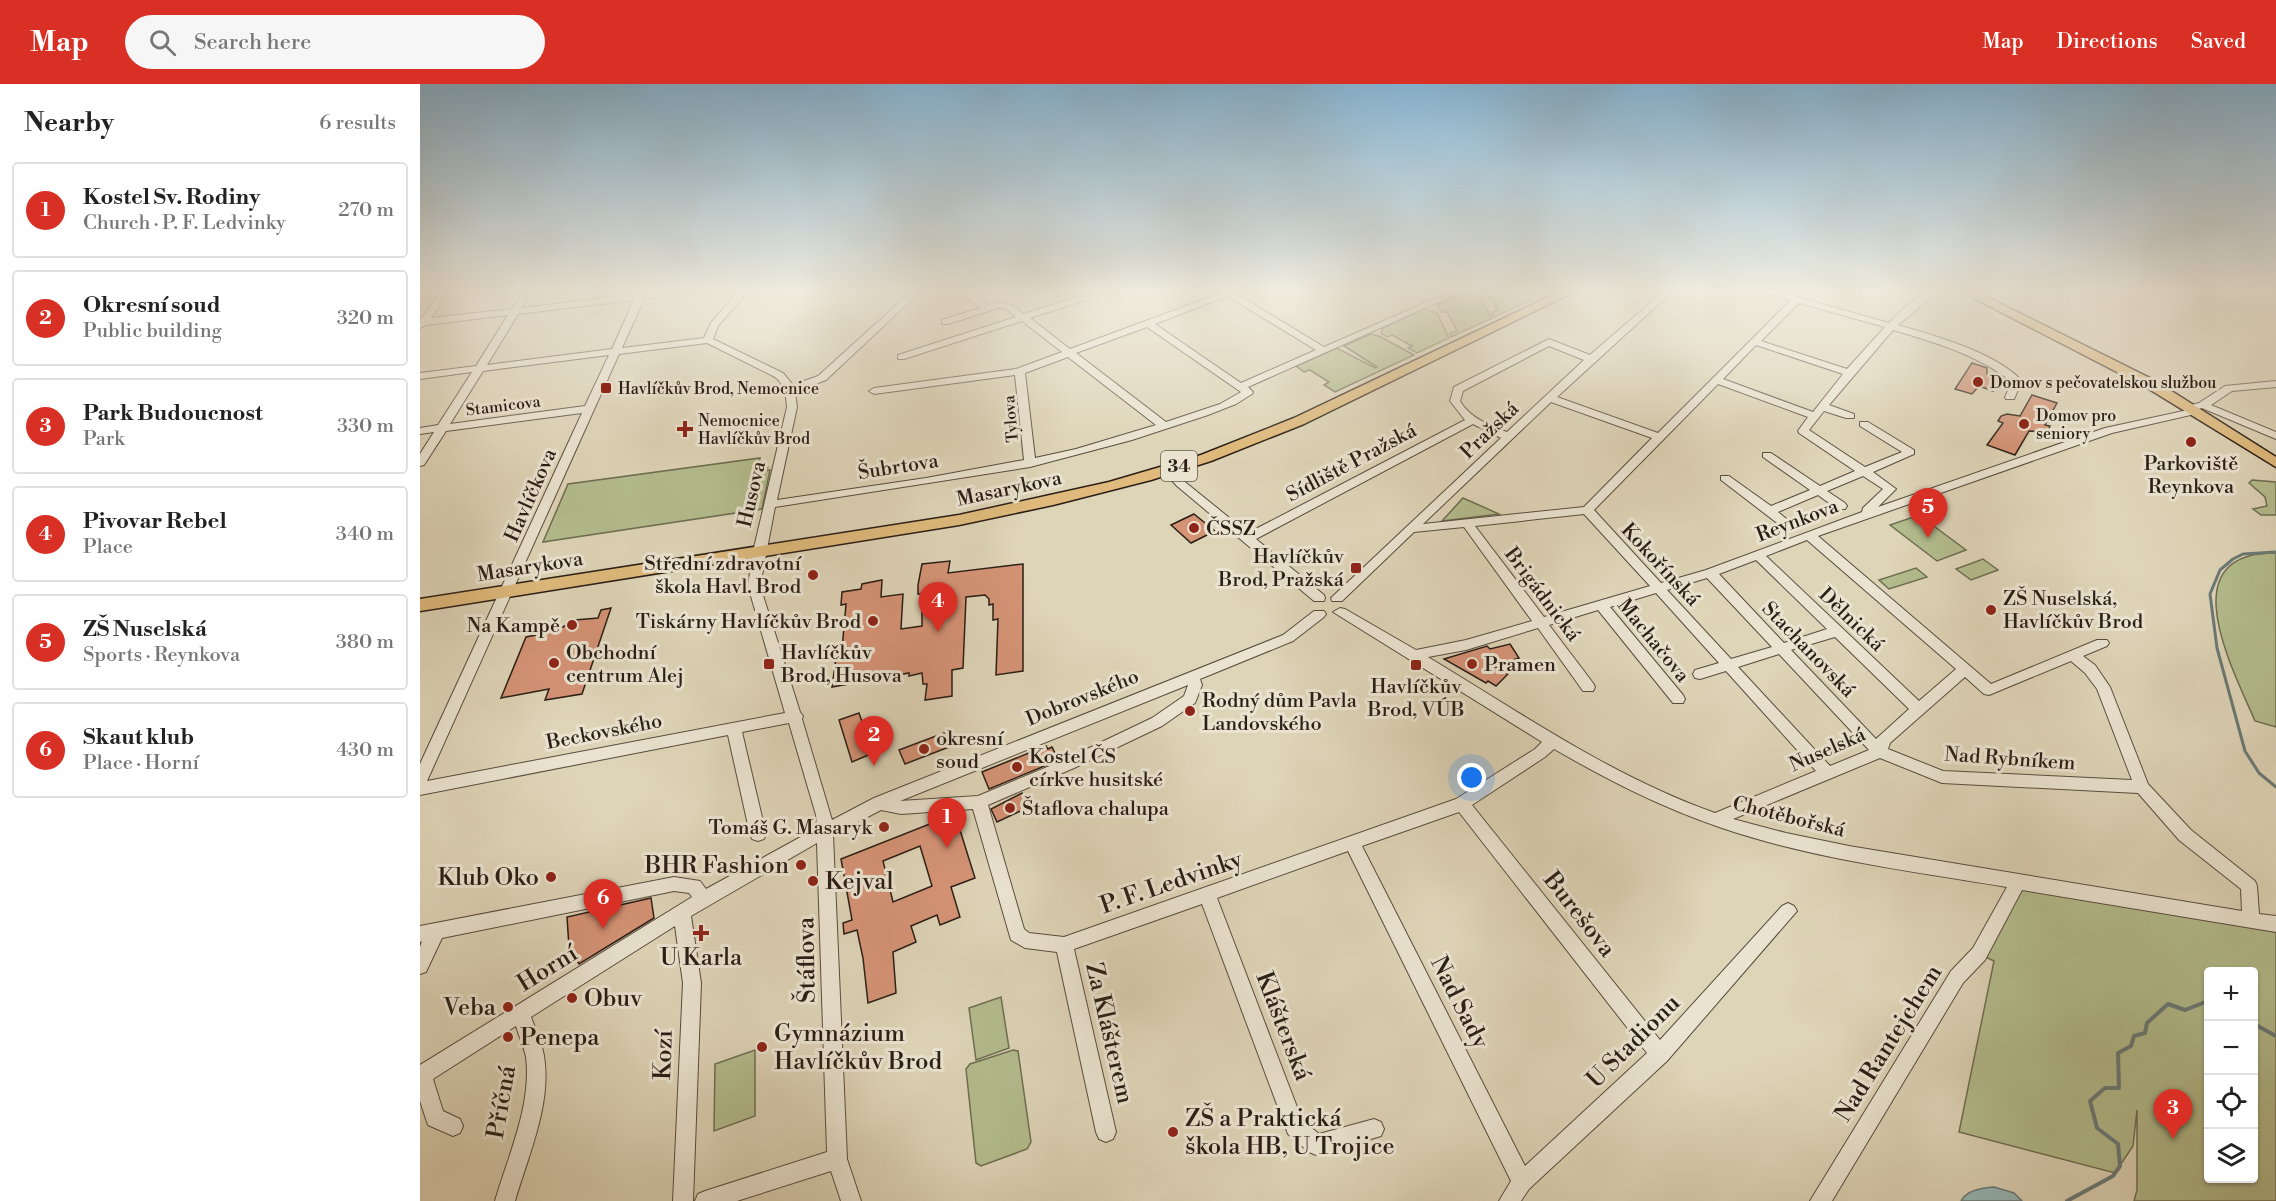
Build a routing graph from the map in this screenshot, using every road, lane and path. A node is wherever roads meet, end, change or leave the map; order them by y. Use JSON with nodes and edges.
{"nodes":[{"id":1,"x":496,"y":343,"type":"edge"},
{"id":2,"x":617,"y":343,"type":"edge"},
{"id":3,"x":684,"y":343,"type":"edge"},
{"id":4,"x":714,"y":343,"type":"edge"},
{"id":5,"x":860,"y":343,"type":"edge"},
{"id":6,"x":945,"y":343,"type":"edge"},
{"id":7,"x":1055,"y":343,"type":"edge"},
{"id":8,"x":1094,"y":343,"type":"edge"},
{"id":9,"x":1178,"y":343,"type":"edge"},
{"id":10,"x":1312,"y":343,"type":"edge"},
{"id":11,"x":1339,"y":343,"type":"edge"},
{"id":12,"x":1460,"y":343,"type":"edge"},
{"id":13,"x":1547,"y":343,"type":"edge"},
{"id":14,"x":1552,"y":343,"type":"edge"},
{"id":15,"x":1608,"y":343,"type":"edge"},
{"id":16,"x":1751,"y":343,"type":"edge"},
{"id":17,"x":1760,"y":343,"type":"edge"},
{"id":18,"x":1877,"y":343,"type":"edge"},
{"id":19,"x":1936,"y":343,"type":"edge"},
{"id":20,"x":2072,"y":343,"type":"edge"},
{"id":21,"x":1323,"y":350,"type":"junction"},
{"id":22,"x":616,"y":352,"type":"junction"},
{"id":23,"x":1068,"y":353,"type":"junction"},
{"id":24,"x":901,"y":357,"type":"dead end"},
{"id":25,"x":1590,"y":359,"type":"junction"},
{"id":26,"x":481,"y":368,"type":"junction"},
{"id":27,"x":1020,"y":371,"type":"junction"},
{"id":28,"x":1851,"y":373,"type":"junction"},
{"id":29,"x":420,"y":376,"type":"edge"},
{"id":30,"x":1715,"y":380,"type":"junction"},
{"id":31,"x":2276,"y":384,"type":"edge"},
{"id":32,"x":1245,"y":389,"type":"junction"},
{"id":33,"x":790,"y":390,"type":"junction"},
{"id":34,"x":874,"y":391,"type":"dead end"},
{"id":35,"x":2010,"y":397,"type":"dead end"},
{"id":36,"x":1549,"y":398,"type":"junction"},
{"id":37,"x":1824,"y":407,"type":"junction"},
{"id":38,"x":2196,"y":408,"type":"junction"},
{"id":39,"x":590,"y":409,"type":"junction"},
{"id":40,"x":1815,"y":416,"type":"junction"},
{"id":41,"x":1850,"y":416,"type":"dead end"},
{"id":42,"x":1473,"y":420,"type":"junction"},
{"id":43,"x":1864,"y":424,"type":"dead end"},
{"id":44,"x":1164,"y":426,"type":"junction"},
{"id":45,"x":443,"y":428,"type":"junction"},
{"id":46,"x":420,"y":431,"type":"edge"},
{"id":47,"x":2276,"y":436,"type":"edge"},
{"id":48,"x":1508,"y":437,"type":"junction"},
{"id":49,"x":1659,"y":437,"type":"junction"},
{"id":50,"x":1767,"y":455,"type":"dead end"},
{"id":51,"x":420,"y":463,"type":"edge"},
{"id":52,"x":2276,"y":463,"type":"edge"},
{"id":53,"x":1030,"y":464,"type":"junction"},
{"id":54,"x":1168,"y":470,"type":"junction"},
{"id":55,"x":1866,"y":471,"type":"junction"},
{"id":56,"x":1725,"y":478,"type":"dead end"},
{"id":57,"x":1819,"y":490,"type":"junction"},
{"id":58,"x":772,"y":504,"type":"junction"},
{"id":59,"x":1841,"y":506,"type":"dead end"},
{"id":60,"x":1587,"y":510,"type":"junction"},
{"id":61,"x":1770,"y":511,"type":"junction"},
{"id":62,"x":1860,"y":517,"type":"junction"},
{"id":63,"x":1467,"y":524,"type":"junction"},
{"id":64,"x":1790,"y":526,"type":"dead end"},
{"id":65,"x":1410,"y":529,"type":"junction"},
{"id":66,"x":1809,"y":535,"type":"junction"},
{"id":67,"x":1247,"y":539,"type":"junction"},
{"id":68,"x":759,"y":552,"type":"junction"},
{"id":69,"x":1759,"y":556,"type":"junction"},
{"id":70,"x":1710,"y":573,"type":"junction"},
{"id":71,"x":1657,"y":587,"type":"junction"},
{"id":72,"x":508,"y":591,"type":"junction"},
{"id":73,"x":1319,"y":598,"type":"junction"},
{"id":74,"x":1601,"y":604,"type":"junction"},
{"id":75,"x":420,"y":605,"type":"edge"},
{"id":76,"x":1338,"y":605,"type":"junction"},
{"id":77,"x":1319,"y":614,"type":"junction"},
{"id":78,"x":1540,"y":623,"type":"junction"},
{"id":79,"x":1837,"y":631,"type":"junction"},
{"id":80,"x":2102,"y":643,"type":"dead end"},
{"id":81,"x":1782,"y":649,"type":"junction"},
{"id":82,"x":1414,"y":655,"type":"junction"},
{"id":83,"x":2073,"y":656,"type":"junction"},
{"id":84,"x":1728,"y":666,"type":"junction"},
{"id":85,"x":1965,"y":669,"type":"junction"},
{"id":86,"x":1700,"y":674,"type":"dead end"},
{"id":87,"x":1191,"y":676,"type":"junction"},
{"id":88,"x":1588,"y":687,"type":"dead end"},
{"id":89,"x":1678,"y":699,"type":"dead end"},
{"id":90,"x":1918,"y":709,"type":"junction"},
{"id":91,"x":796,"y":716,"type":"junction"},
{"id":92,"x":734,"y":728,"type":"junction"},
{"id":93,"x":1551,"y":742,"type":"junction"},
{"id":94,"x":1880,"y":752,"type":"junction"},
{"id":95,"x":1828,"y":774,"type":"junction"},
{"id":96,"x":420,"y":782,"type":"edge"},
{"id":97,"x":2142,"y":787,"type":"junction"},
{"id":98,"x":420,"y":789,"type":"edge"},
{"id":99,"x":979,"y":801,"type":"junction"},
{"id":100,"x":880,"y":803,"type":"junction"},
{"id":101,"x":1462,"y":804,"type":"junction"},
{"id":102,"x":1716,"y":819,"type":"junction"},
{"id":103,"x":826,"y":831,"type":"junction"},
{"id":104,"x":758,"y":834,"type":"dead end"},
{"id":105,"x":1353,"y":844,"type":"junction"},
{"id":106,"x":2018,"y":882,"type":"junction"},
{"id":107,"x":1207,"y":895,"type":"junction"},
{"id":108,"x":703,"y":899,"type":"junction"},
{"id":109,"x":1788,"y":911,"type":"dead end"},
{"id":110,"x":682,"y":913,"type":"junction"},
{"id":111,"x":2251,"y":920,"type":"junction"},
{"id":112,"x":2276,"y":924,"type":"edge"},
{"id":113,"x":428,"y":933,"type":"edge"},
{"id":114,"x":1064,"y":945,"type":"junction"},
{"id":115,"x":420,"y":966,"type":"edge"},
{"id":116,"x":521,"y":1013,"type":"junction"},
{"id":117,"x":1660,"y":1054,"type":"junction"},
{"id":118,"x":421,"y":1076,"type":"edge"},
{"id":119,"x":453,"y":1126,"type":"dead end"},
{"id":120,"x":1374,"y":1129,"type":"dead end"},
{"id":121,"x":1106,"y":1132,"type":"dead end"},
{"id":122,"x":837,"y":1159,"type":"junction"},
{"id":123,"x":1522,"y":1182,"type":"junction"},
{"id":124,"x":505,"y":1201,"type":"edge"},
{"id":125,"x":683,"y":1201,"type":"edge"},
{"id":126,"x":705,"y":1201,"type":"edge"},
{"id":127,"x":851,"y":1201,"type":"edge"},
{"id":128,"x":1509,"y":1201,"type":"edge"},
{"id":129,"x":1820,"y":1201,"type":"edge"}],
"edges":[{"from":1,"to":26,"type":"street"},
{"from":2,"to":22,"type":"street","name":"Havlíčkova"},
{"from":3,"to":22,"type":"street"},
{"from":4,"to":33,"type":"street"},
{"from":5,"to":33,"type":"street"},
{"from":6,"to":24,"type":"street"},
{"from":7,"to":23,"type":"street"},
{"from":8,"to":23,"type":"street"},
{"from":9,"to":32,"type":"street"},
{"from":10,"to":21,"type":"street"},
{"from":11,"to":21,"type":"street"},
{"from":12,"to":54,"type":"main road","name":"Masarykova","number":"34"},
{"from":13,"to":42,"type":"street"},
{"from":14,"to":25,"type":"street"},
{"from":15,"to":25,"type":"street","name":"Pražská"},
{"from":16,"to":30,"type":"street"},
{"from":17,"to":28,"type":"street"},
{"from":18,"to":28,"type":"street"},
{"from":19,"to":35,"type":"street"},
{"from":20,"to":38,"type":"main road"},
{"from":21,"to":32,"type":"street"},
{"from":22,"to":26,"type":"street"},
{"from":22,"to":39,"type":"street","name":"Havlíčkova"},
{"from":23,"to":27,"type":"street"},
{"from":23,"to":44,"type":"street"},
{"from":25,"to":36,"type":"street","name":"Pražská"},
{"from":26,"to":29,"type":"street"},
{"from":26,"to":45,"type":"street"},
{"from":27,"to":34,"type":"street"},
{"from":27,"to":53,"type":"street","name":"Tylova"},
{"from":28,"to":37,"type":"street"},
{"from":30,"to":40,"type":"street"},
{"from":30,"to":49,"type":"street"},
{"from":31,"to":38,"type":"street","name":"Reynkova"},
{"from":32,"to":44,"type":"street"},
{"from":33,"to":58,"type":"street","name":"Husova"},
{"from":36,"to":48,"type":"street","name":"Pražská"},
{"from":36,"to":49,"type":"street"},
{"from":37,"to":40,"type":"street"},
{"from":37,"to":41,"type":"street"},
{"from":38,"to":47,"type":"street"},
{"from":38,"to":52,"type":"main road"},
{"from":38,"to":62,"type":"street","name":"Reynkova"},
{"from":39,"to":45,"type":"street","name":"Stamicova"},
{"from":39,"to":72,"type":"street","name":"Havlíčkova"},
{"from":40,"to":55,"type":"street"},
{"from":42,"to":48,"type":"street"},
{"from":42,"to":67,"type":"street","name":"Sídliště Pražská"},
{"from":43,"to":55,"type":"street"},
{"from":44,"to":53,"type":"street"},
{"from":45,"to":46,"type":"street","name":"Stamicova"},
{"from":45,"to":51,"type":"street"},
{"from":48,"to":65,"type":"street","name":"Pražská"},
{"from":49,"to":60,"type":"street"},
{"from":50,"to":57,"type":"street"},
{"from":53,"to":58,"type":"street","name":"Šubrtova"},
{"from":54,"to":67,"type":"street"},
{"from":54,"to":68,"type":"main road","name":"Masarykova","number":"34"},
{"from":55,"to":57,"type":"street"},
{"from":55,"to":62,"type":"street"},
{"from":56,"to":61,"type":"street"},
{"from":57,"to":59,"type":"street"},
{"from":57,"to":61,"type":"street"},
{"from":58,"to":68,"type":"street","name":"Husova"},
{"from":60,"to":63,"type":"street"},
{"from":60,"to":71,"type":"street","name":"Kokořínská"},
{"from":61,"to":64,"type":"street"},
{"from":62,"to":66,"type":"street","name":"Reynkova"},
{"from":63,"to":65,"type":"street"},
{"from":63,"to":78,"type":"street","name":"Brigádnická"},
{"from":65,"to":76,"type":"street","name":"Pražská"},
{"from":66,"to":69,"type":"street","name":"Reynkova"},
{"from":66,"to":85,"type":"street"},
{"from":67,"to":73,"type":"street"},
{"from":68,"to":72,"type":"main road","name":"Masarykova","number":"34"},
{"from":68,"to":91,"type":"street","name":"Husova"},
{"from":69,"to":70,"type":"street","name":"Reynkova"},
{"from":69,"to":79,"type":"street","name":"Dělnická"},
{"from":70,"to":71,"type":"street","name":"Reynkova"},
{"from":70,"to":81,"type":"street","name":"Stachanovská"},
{"from":71,"to":74,"type":"street","name":"Reynkova"},
{"from":71,"to":84,"type":"street","name":"Kokořínská"},
{"from":72,"to":75,"type":"main road","name":"Masarykova","number":"34"},
{"from":72,"to":96,"type":"street","name":"Havlíčkova"},
{"from":73,"to":76,"type":"street"},
{"from":73,"to":77,"type":"street"},
{"from":74,"to":78,"type":"street","name":"Reynkova"},
{"from":74,"to":89,"type":"street","name":"Machačova"},
{"from":76,"to":77,"type":"street"},
{"from":76,"to":82,"type":"street","name":"Chotěbořská"},
{"from":77,"to":87,"type":"street","name":"Dobrovského"},
{"from":78,"to":82,"type":"street","name":"Reynkova"},
{"from":78,"to":88,"type":"street","name":"Brigádnická"},
{"from":79,"to":81,"type":"street"},
{"from":79,"to":90,"type":"street","name":"Dělnická"},
{"from":80,"to":83,"type":"street"},
{"from":81,"to":84,"type":"street"},
{"from":81,"to":94,"type":"street","name":"Stachanovská"},
{"from":82,"to":93,"type":"street","name":"Chotěbořská"},
{"from":83,"to":85,"type":"street"},
{"from":83,"to":97,"type":"street"},
{"from":84,"to":86,"type":"street"},
{"from":84,"to":95,"type":"street","name":"Kokořínská"},
{"from":85,"to":90,"type":"street","name":"Nuselská"},
{"from":87,"to":99,"type":"street"},
{"from":87,"to":100,"type":"street","name":"Dobrovského"},
{"from":90,"to":94,"type":"street","name":"Nuselská"},
{"from":91,"to":92,"type":"street","name":"Beckovského"},
{"from":91,"to":103,"type":"street","name":"Husova"},
{"from":92,"to":98,"type":"street","name":"Beckovského"},
{"from":92,"to":104,"type":"street"},
{"from":93,"to":101,"type":"street","name":"P. F. Ledvinky"},
{"from":93,"to":102,"type":"street","name":"Chotěbořská"},
{"from":94,"to":95,"type":"street","name":"Nuselská"},
{"from":94,"to":97,"type":"street","name":"Nad Rybníkem"},
{"from":95,"to":102,"type":"street","name":"Nuselská"},
{"from":97,"to":111,"type":"street"},
{"from":99,"to":100,"type":"street"},
{"from":99,"to":114,"type":"street","name":"P. F. Ledvinky"},
{"from":100,"to":103,"type":"street","name":"Dobrovského"},
{"from":101,"to":105,"type":"street","name":"P. F. Ledvinky"},
{"from":101,"to":117,"type":"street","name":"Burešova"},
{"from":102,"to":106,"type":"street","name":"Chotěbořská"},
{"from":103,"to":108,"type":"street","name":"Horní"},
{"from":103,"to":122,"type":"street","name":"Štáflova"},
{"from":105,"to":107,"type":"street","name":"P. F. Ledvinky"},
{"from":105,"to":123,"type":"street","name":"Nad Sady"},
{"from":106,"to":111,"type":"street","name":"Chotěbořská"},
{"from":106,"to":129,"type":"street","name":"Nad Rantejchem"},
{"from":107,"to":114,"type":"street","name":"P. F. Ledvinky"},
{"from":107,"to":120,"type":"street","name":"Klášterská"},
{"from":108,"to":110,"type":"street","name":"Horní"},
{"from":108,"to":113,"type":"street"},
{"from":109,"to":117,"type":"street","name":"U Stadionu"},
{"from":110,"to":116,"type":"street","name":"Horní"},
{"from":110,"to":125,"type":"street","name":"Kozí"},
{"from":111,"to":112,"type":"street","name":"Chotěbořská"},
{"from":113,"to":115,"type":"street"},
{"from":114,"to":121,"type":"street","name":"Za Klášterem"},
{"from":116,"to":118,"type":"street","name":"Horní"},
{"from":116,"to":124,"type":"street","name":"Příčná"},
{"from":117,"to":123,"type":"street","name":"U Stadionu"},
{"from":118,"to":119,"type":"street"},
{"from":122,"to":126,"type":"street"},
{"from":122,"to":127,"type":"street","name":"Štáflova"},
{"from":123,"to":128,"type":"street","name":"U Stadionu"}]}
